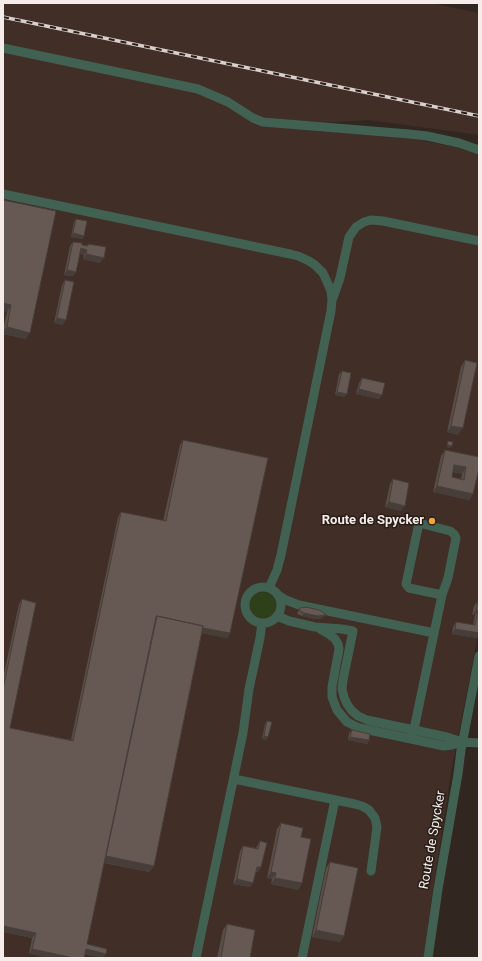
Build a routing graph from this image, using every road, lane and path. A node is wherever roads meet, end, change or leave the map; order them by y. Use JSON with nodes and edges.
{"nodes":[{"id":1,"x":3,"y":48,"type":"edge"},
{"id":2,"x":479,"y":150,"type":"edge"},
{"id":3,"x":3,"y":194,"type":"edge"},
{"id":4,"x":479,"y":241,"type":"edge"},
{"id":5,"x":332,"y":300,"type":"junction"},
{"id":6,"x":269,"y":588,"type":"junction"},
{"id":7,"x":278,"y":595,"type":"junction"},
{"id":8,"x":442,"y":595,"type":"junction"},
{"id":9,"x":299,"y":605,"type":"junction"},
{"id":10,"x":278,"y":614,"type":"junction"},
{"id":11,"x":262,"y":623,"type":"junction"},
{"id":12,"x":315,"y":627,"type":"junction"},
{"id":13,"x":434,"y":633,"type":"junction"},
{"id":14,"x":479,"y":656,"type":"edge"},
{"id":15,"x":414,"y":730,"type":"junction"},
{"id":16,"x":412,"y":740,"type":"junction"},
{"id":17,"x":462,"y":742,"type":"junction"},
{"id":18,"x":479,"y":743,"type":"edge"},
{"id":19,"x":234,"y":779,"type":"junction"},
{"id":20,"x":335,"y":800,"type":"junction"},
{"id":21,"x":371,"y":871,"type":"dead end"},
{"id":22,"x":196,"y":958,"type":"edge"},
{"id":23,"x":302,"y":958,"type":"edge"},
{"id":24,"x":428,"y":958,"type":"edge"}],
"edges":[{"from":1,"to":2,"type":"street"},
{"from":3,"to":5,"type":"street"},
{"from":4,"to":5,"type":"street"},
{"from":5,"to":6,"type":"street"},
{"from":6,"to":7,"type":"street"},
{"from":6,"to":11,"type":"street"},
{"from":7,"to":9,"type":"street"},
{"from":7,"to":10,"type":"street"},
{"from":8,"to":8,"type":"street"},
{"from":8,"to":13,"type":"street"},
{"from":9,"to":10,"type":"street"},
{"from":9,"to":13,"type":"street"},
{"from":10,"to":11,"type":"street"},
{"from":10,"to":12,"type":"street"},
{"from":11,"to":19,"type":"street"},
{"from":12,"to":15,"type":"street"},
{"from":12,"to":16,"type":"street"},
{"from":13,"to":15,"type":"street"},
{"from":14,"to":17,"type":"street","name":"Route de Spycker"},
{"from":15,"to":16,"type":"street"},
{"from":15,"to":17,"type":"street"},
{"from":16,"to":17,"type":"street"},
{"from":17,"to":18,"type":"street"},
{"from":17,"to":24,"type":"street","name":"Route de Spycker"},
{"from":19,"to":20,"type":"street"},
{"from":19,"to":22,"type":"street"},
{"from":20,"to":21,"type":"street"},
{"from":20,"to":23,"type":"street"}]}
